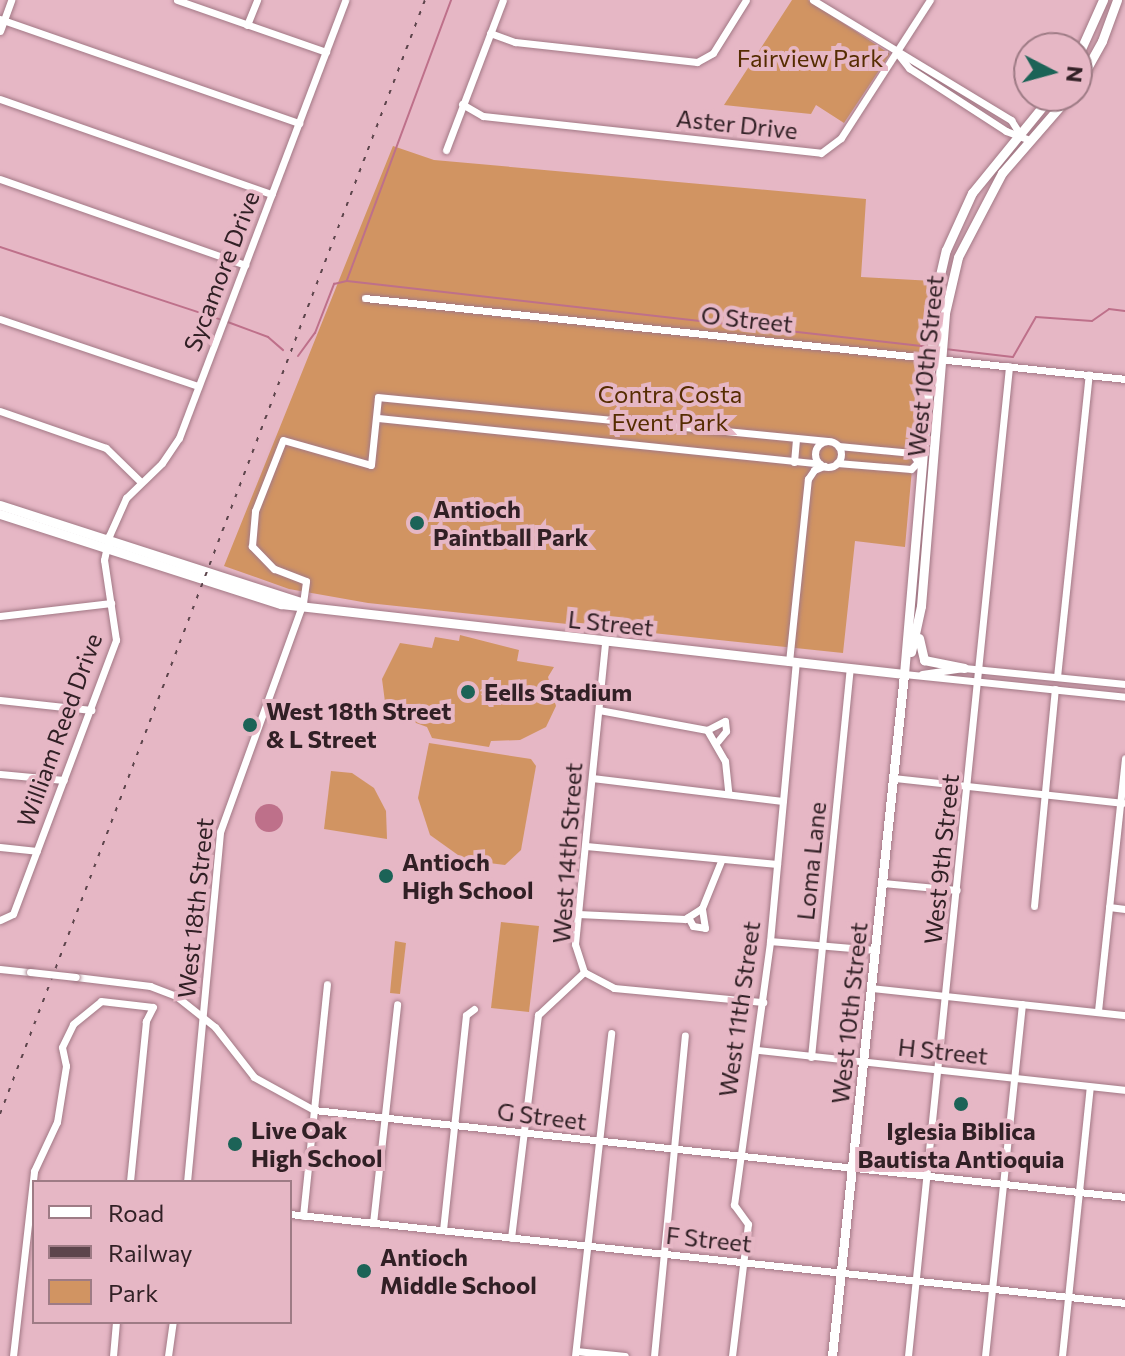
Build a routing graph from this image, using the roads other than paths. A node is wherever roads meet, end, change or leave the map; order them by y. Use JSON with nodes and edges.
{"nodes":[{"id":1,"x":11,"y":0,"type":"edge"},
{"id":2,"x":177,"y":0,"type":"edge"},
{"id":3,"x":257,"y":0,"type":"edge"},
{"id":4,"x":345,"y":0,"type":"edge"},
{"id":5,"x":503,"y":0,"type":"edge"},
{"id":6,"x":746,"y":0,"type":"edge"},
{"id":7,"x":813,"y":0,"type":"edge"},
{"id":8,"x":930,"y":0,"type":"edge"},
{"id":9,"x":1103,"y":0,"type":"edge"},
{"id":10,"x":1117,"y":0,"type":"edge"},
{"id":11,"x":2,"y":20,"type":"edge"},
{"id":12,"x":247,"y":25,"type":"junction"},
{"id":13,"x":0,"y":31,"type":"edge"},
{"id":14,"x":1089,"y":32,"type":"edge"},
{"id":15,"x":490,"y":33,"type":"junction"},
{"id":16,"x":326,"y":52,"type":"junction"},
{"id":17,"x":897,"y":52,"type":"junction"},
{"id":18,"x":1093,"y":57,"type":"edge"},
{"id":19,"x":0,"y":99,"type":"edge"},
{"id":20,"x":462,"y":104,"type":"junction"},
{"id":21,"x":1037,"y":112,"type":"edge"},
{"id":22,"x":1055,"y":112,"type":"edge"},
{"id":23,"x":299,"y":123,"type":"junction"},
{"id":24,"x":1019,"y":133,"type":"junction"},
{"id":25,"x":1030,"y":140,"type":"junction"},
{"id":26,"x":446,"y":150,"type":"dead end"},
{"id":27,"x":0,"y":179,"type":"edge"},
{"id":28,"x":272,"y":194,"type":"junction"},
{"id":29,"x":245,"y":265,"type":"junction"},
{"id":30,"x":365,"y":298,"type":"dead end"},
{"id":31,"x":0,"y":319,"type":"edge"},
{"id":32,"x":931,"y":359,"type":"junction"},
{"id":33,"x":943,"y":360,"type":"junction"},
{"id":34,"x":1009,"y":366,"type":"junction"},
{"id":35,"x":1089,"y":375,"type":"junction"},
{"id":36,"x":1125,"y":379,"type":"edge"},
{"id":37,"x":198,"y":386,"type":"junction"},
{"id":38,"x":0,"y":411,"type":"edge"},
{"id":39,"x":378,"y":418,"type":"junction"},
{"id":40,"x":796,"y":438,"type":"junction"},
{"id":41,"x":827,"y":441,"type":"junction"},
{"id":42,"x":838,"y":446,"type":"junction"},
{"id":43,"x":794,"y":462,"type":"junction"},
{"id":44,"x":919,"y":462,"type":"junction"},
{"id":45,"x":837,"y":463,"type":"junction"},
{"id":46,"x":935,"y":464,"type":"junction"},
{"id":47,"x":822,"y":465,"type":"junction"},
{"id":48,"x":141,"y":482,"type":"junction"},
{"id":49,"x":0,"y":505,"type":"edge"},
{"id":50,"x":0,"y":514,"type":"edge"},
{"id":51,"x":107,"y":545,"type":"junction"},
{"id":52,"x":111,"y":603,"type":"junction"},
{"id":53,"x":303,"y":603,"type":"junction"},
{"id":54,"x":921,"y":606,"type":"junction"},
{"id":55,"x":0,"y":616,"type":"edge"},
{"id":56,"x":605,"y":642,"type":"junction"},
{"id":57,"x":793,"y":663,"type":"junction"},
{"id":58,"x":964,"y":668,"type":"junction"},
{"id":59,"x":850,"y":669,"type":"junction"},
{"id":60,"x":981,"y":669,"type":"junction"},
{"id":61,"x":904,"y":674,"type":"junction"},
{"id":62,"x":916,"y":675,"type":"junction"},
{"id":63,"x":1057,"y":677,"type":"junction"},
{"id":64,"x":980,"y":681,"type":"junction"},
{"id":65,"x":1125,"y":684,"type":"edge"},
{"id":66,"x":1055,"y":689,"type":"junction"},
{"id":67,"x":1125,"y":697,"type":"edge"},
{"id":68,"x":0,"y":700,"type":"edge"},
{"id":69,"x":91,"y":710,"type":"junction"},
{"id":70,"x":599,"y":710,"type":"junction"},
{"id":71,"x":707,"y":730,"type":"junction"},
{"id":72,"x":718,"y":741,"type":"junction"},
{"id":73,"x":1125,"y":758,"type":"edge"},
{"id":74,"x":0,"y":774,"type":"edge"},
{"id":75,"x":592,"y":778,"type":"junction"},
{"id":76,"x":894,"y":778,"type":"junction"},
{"id":77,"x":64,"y":780,"type":"junction"},
{"id":78,"x":969,"y":787,"type":"junction"},
{"id":79,"x":728,"y":792,"type":"junction"},
{"id":80,"x":1044,"y":795,"type":"junction"},
{"id":81,"x":783,"y":801,"type":"junction"},
{"id":82,"x":1123,"y":803,"type":"edge"},
{"id":83,"x":586,"y":846,"type":"junction"},
{"id":84,"x":0,"y":847,"type":"edge"},
{"id":85,"x":37,"y":851,"type":"junction"},
{"id":86,"x":721,"y":861,"type":"junction"},
{"id":87,"x":777,"y":864,"type":"junction"},
{"id":88,"x":883,"y":883,"type":"junction"},
{"id":89,"x":957,"y":890,"type":"junction"},
{"id":90,"x":1034,"y":906,"type":"dead end"},
{"id":91,"x":1109,"y":907,"type":"junction"},
{"id":92,"x":702,"y":908,"type":"junction"},
{"id":93,"x":1125,"y":909,"type":"edge"},
{"id":94,"x":578,"y":914,"type":"junction"},
{"id":95,"x":688,"y":917,"type":"junction"},
{"id":96,"x":0,"y":920,"type":"edge"},
{"id":97,"x":770,"y":941,"type":"junction"},
{"id":98,"x":823,"y":946,"type":"junction"},
{"id":99,"x":875,"y":950,"type":"junction"},
{"id":100,"x":0,"y":969,"type":"edge"},
{"id":101,"x":584,"y":972,"type":"junction"},
{"id":102,"x":327,"y":984,"type":"dead end"},
{"id":103,"x":871,"y":988,"type":"junction"},
{"id":104,"x":947,"y":996,"type":"junction"},
{"id":105,"x":763,"y":1002,"type":"junction"},
{"id":106,"x":397,"y":1004,"type":"dead end"},
{"id":107,"x":1022,"y":1004,"type":"junction"},
{"id":108,"x":474,"y":1009,"type":"dead end"},
{"id":109,"x":1098,"y":1011,"type":"junction"},
{"id":110,"x":1125,"y":1015,"type":"edge"},
{"id":111,"x":204,"y":1016,"type":"junction"},
{"id":112,"x":611,"y":1033,"type":"dead end"},
{"id":113,"x":685,"y":1035,"type":"dead end"},
{"id":114,"x":758,"y":1050,"type":"junction"},
{"id":115,"x":811,"y":1057,"type":"junction"},
{"id":116,"x":864,"y":1063,"type":"junction"},
{"id":117,"x":939,"y":1071,"type":"junction"},
{"id":118,"x":1014,"y":1079,"type":"junction"},
{"id":119,"x":1090,"y":1087,"type":"junction"},
{"id":120,"x":1125,"y":1090,"type":"edge"},
{"id":121,"x":314,"y":1110,"type":"junction"},
{"id":122,"x":385,"y":1118,"type":"junction"},
{"id":123,"x":454,"y":1126,"type":"junction"},
{"id":124,"x":524,"y":1133,"type":"junction"},
{"id":125,"x":599,"y":1143,"type":"junction"},
{"id":126,"x":674,"y":1150,"type":"junction"},
{"id":127,"x":740,"y":1156,"type":"junction"},
{"id":128,"x":852,"y":1168,"type":"junction"},
{"id":129,"x":927,"y":1176,"type":"junction"},
{"id":130,"x":33,"y":1180,"type":"edge"},
{"id":131,"x":130,"y":1180,"type":"edge"},
{"id":132,"x":187,"y":1180,"type":"edge"},
{"id":133,"x":1003,"y":1184,"type":"junction"},
{"id":134,"x":32,"y":1189,"type":"edge"},
{"id":135,"x":1079,"y":1192,"type":"junction"},
{"id":136,"x":1125,"y":1197,"type":"edge"},
{"id":137,"x":292,"y":1214,"type":"edge"},
{"id":138,"x":303,"y":1216,"type":"junction"},
{"id":139,"x":373,"y":1223,"type":"junction"},
{"id":140,"x":443,"y":1230,"type":"junction"},
{"id":141,"x":511,"y":1238,"type":"junction"},
{"id":142,"x":588,"y":1248,"type":"junction"},
{"id":143,"x":665,"y":1255,"type":"junction"},
{"id":144,"x":743,"y":1262,"type":"junction"},
{"id":145,"x":840,"y":1273,"type":"junction"},
{"id":146,"x":916,"y":1281,"type":"junction"},
{"id":147,"x":992,"y":1289,"type":"junction"},
{"id":148,"x":1068,"y":1297,"type":"junction"},
{"id":149,"x":1125,"y":1303,"type":"edge"},
{"id":150,"x":116,"y":1324,"type":"edge"},
{"id":151,"x":173,"y":1324,"type":"edge"},
{"id":152,"x":575,"y":1354,"type":"edge"},
{"id":153,"x":13,"y":1356,"type":"edge"},
{"id":154,"x":113,"y":1356,"type":"edge"},
{"id":155,"x":168,"y":1356,"type":"edge"},
{"id":156,"x":625,"y":1356,"type":"edge"},
{"id":157,"x":654,"y":1356,"type":"edge"},
{"id":158,"x":732,"y":1356,"type":"edge"},
{"id":159,"x":832,"y":1356,"type":"edge"},
{"id":160,"x":908,"y":1356,"type":"edge"},
{"id":161,"x":985,"y":1356,"type":"edge"},
{"id":162,"x":1062,"y":1356,"type":"edge"}],
"edges":[{"from":1,"to":11,"type":"street"},
{"from":2,"to":12,"type":"street"},
{"from":3,"to":12,"type":"street"},
{"from":4,"to":16,"type":"street","name":"Sycamore Drive"},
{"from":5,"to":15,"type":"street"},
{"from":6,"to":15,"type":"street"},
{"from":7,"to":17,"type":"street"},
{"from":8,"to":17,"type":"street","name":"Aster Drive"},
{"from":9,"to":14,"type":"main road"},
{"from":10,"to":18,"type":"main road"},
{"from":11,"to":13,"type":"street"},
{"from":11,"to":23,"type":"street"},
{"from":12,"to":16,"type":"street"},
{"from":15,"to":20,"type":"street"},
{"from":16,"to":23,"type":"street","name":"Sycamore Drive"},
{"from":17,"to":20,"type":"street","name":"Aster Drive"},
{"from":17,"to":24,"type":"street"},
{"from":19,"to":28,"type":"street"},
{"from":20,"to":26,"type":"street"},
{"from":21,"to":24,"type":"main road","name":"West 10th Street"},
{"from":22,"to":25,"type":"main road","name":"West 10th Street"},
{"from":23,"to":28,"type":"street","name":"Sycamore Drive"},
{"from":24,"to":25,"type":"street"},
{"from":24,"to":32,"type":"main road","name":"West 10th Street"},
{"from":25,"to":33,"type":"main road","name":"West 10th Street"},
{"from":27,"to":29,"type":"street"},
{"from":28,"to":29,"type":"street","name":"Sycamore Drive"},
{"from":29,"to":37,"type":"street","name":"Sycamore Drive"},
{"from":30,"to":32,"type":"street","name":"O Street"},
{"from":31,"to":37,"type":"street"},
{"from":32,"to":33,"type":"street","name":"O Street"},
{"from":32,"to":44,"type":"main road","name":"West 10th Street"},
{"from":33,"to":34,"type":"street","name":"O Street"},
{"from":33,"to":46,"type":"main road","name":"West 10th Street"},
{"from":34,"to":35,"type":"street","name":"O Street"},
{"from":34,"to":60,"type":"street","name":"West 9th Street"},
{"from":35,"to":36,"type":"street","name":"O Street"},
{"from":35,"to":63,"type":"street"},
{"from":37,"to":48,"type":"street","name":"Sycamore Drive"},
{"from":38,"to":48,"type":"street"},
{"from":39,"to":40,"type":"street"},
{"from":39,"to":43,"type":"street"},
{"from":39,"to":53,"type":"street"},
{"from":40,"to":41,"type":"street"},
{"from":40,"to":43,"type":"street"},
{"from":41,"to":42,"type":"street"},
{"from":41,"to":47,"type":"street","name":"West 11th Street"},
{"from":42,"to":44,"type":"street"},
{"from":42,"to":45,"type":"street"},
{"from":43,"to":47,"type":"street"},
{"from":44,"to":45,"type":"street"},
{"from":44,"to":46,"type":"street"},
{"from":44,"to":61,"type":"main road","name":"West 10th Street"},
{"from":45,"to":47,"type":"street"},
{"from":46,"to":54,"type":"main road","name":"West 10th Street"},
{"from":47,"to":57,"type":"street","name":"West 11th Street"},
{"from":48,"to":51,"type":"street","name":"Sycamore Drive"},
{"from":49,"to":51,"type":"main road","name":"L Street"},
{"from":50,"to":51,"type":"main road","name":"L Street"},
{"from":51,"to":52,"type":"street","name":"William Reed Drive"},
{"from":51,"to":53,"type":"main road","name":"L Street"},
{"from":52,"to":55,"type":"street"},
{"from":52,"to":69,"type":"street","name":"William Reed Drive"},
{"from":53,"to":56,"type":"main road","name":"L Street"},
{"from":53,"to":111,"type":"street","name":"West 18th Street"},
{"from":54,"to":58,"type":"main road"},
{"from":54,"to":61,"type":"main road","name":"West 10th Street"},
{"from":56,"to":57,"type":"main road","name":"L Street"},
{"from":56,"to":70,"type":"street","name":"West 14th Street"},
{"from":57,"to":59,"type":"main road","name":"L Street"},
{"from":57,"to":81,"type":"street","name":"West 11th Street"},
{"from":58,"to":60,"type":"street","name":"L Street"},
{"from":58,"to":62,"type":"street","name":"L Street"},
{"from":59,"to":61,"type":"main road","name":"L Street"},
{"from":59,"to":98,"type":"street","name":"Loma Lane"},
{"from":60,"to":63,"type":"street","name":"L Street"},
{"from":60,"to":64,"type":"street","name":"West 9th Street"},
{"from":61,"to":62,"type":"street","name":"L Street"},
{"from":61,"to":76,"type":"main road","name":"West 10th Street"},
{"from":62,"to":64,"type":"street","name":"L Street"},
{"from":63,"to":65,"type":"street","name":"L Street"},
{"from":64,"to":66,"type":"street","name":"L Street"},
{"from":64,"to":78,"type":"street","name":"West 9th Street"},
{"from":66,"to":67,"type":"street","name":"L Street"},
{"from":66,"to":80,"type":"street"},
{"from":68,"to":69,"type":"street"},
{"from":69,"to":77,"type":"street","name":"William Reed Drive"},
{"from":70,"to":71,"type":"street"},
{"from":70,"to":75,"type":"street","name":"West 14th Street"},
{"from":71,"to":72,"type":"street"},
{"from":71,"to":72,"type":"street"},
{"from":72,"to":79,"type":"street"},
{"from":73,"to":82,"type":"street"},
{"from":74,"to":77,"type":"street"},
{"from":75,"to":79,"type":"street"},
{"from":75,"to":83,"type":"street","name":"West 14th Street"},
{"from":76,"to":78,"type":"street"},
{"from":76,"to":88,"type":"main road","name":"West 10th Street"},
{"from":77,"to":85,"type":"street","name":"William Reed Drive"},
{"from":78,"to":80,"type":"street"},
{"from":78,"to":89,"type":"street","name":"West 9th Street"},
{"from":79,"to":81,"type":"street"},
{"from":80,"to":82,"type":"street"},
{"from":80,"to":90,"type":"street"},
{"from":81,"to":87,"type":"street","name":"West 11th Street"},
{"from":82,"to":91,"type":"street"},
{"from":83,"to":86,"type":"street"},
{"from":83,"to":94,"type":"street","name":"West 14th Street"},
{"from":84,"to":85,"type":"street"},
{"from":85,"to":96,"type":"street","name":"William Reed Drive"},
{"from":86,"to":87,"type":"street"},
{"from":86,"to":92,"type":"street"},
{"from":87,"to":97,"type":"street","name":"West 11th Street"},
{"from":88,"to":89,"type":"street"},
{"from":88,"to":99,"type":"main road","name":"West 10th Street"},
{"from":89,"to":104,"type":"street","name":"West 9th Street"},
{"from":91,"to":93,"type":"street"},
{"from":91,"to":109,"type":"street"},
{"from":92,"to":95,"type":"street"},
{"from":92,"to":95,"type":"street"},
{"from":94,"to":95,"type":"street"},
{"from":94,"to":101,"type":"street","name":"West 14th Street"},
{"from":97,"to":98,"type":"street"},
{"from":97,"to":105,"type":"street","name":"West 11th Street"},
{"from":98,"to":99,"type":"street"},
{"from":98,"to":115,"type":"street","name":"Loma Lane"},
{"from":99,"to":103,"type":"main road","name":"West 10th Street"},
{"from":100,"to":111,"type":"street","name":"G Street","bridge":true},
{"from":101,"to":105,"type":"street"},
{"from":101,"to":124,"type":"street","name":"West 14th Street"},
{"from":102,"to":121,"type":"street"},
{"from":103,"to":104,"type":"street"},
{"from":103,"to":116,"type":"main road","name":"West 10th Street"},
{"from":104,"to":107,"type":"street"},
{"from":104,"to":117,"type":"street","name":"West 9th Street"},
{"from":105,"to":114,"type":"street","name":"West 11th Street"},
{"from":106,"to":122,"type":"street"},
{"from":107,"to":109,"type":"street"},
{"from":107,"to":118,"type":"street"},
{"from":108,"to":123,"type":"street"},
{"from":109,"to":110,"type":"street"},
{"from":111,"to":121,"type":"street","name":"G Street"},
{"from":111,"to":132,"type":"street","name":"West 18th Street"},
{"from":112,"to":125,"type":"street"},
{"from":113,"to":126,"type":"street"},
{"from":114,"to":115,"type":"street","name":"H Street"},
{"from":114,"to":127,"type":"street","name":"West 11th Street"},
{"from":115,"to":116,"type":"street","name":"H Street"},
{"from":116,"to":117,"type":"street","name":"H Street"},
{"from":116,"to":128,"type":"main road","name":"West 10th Street"},
{"from":117,"to":118,"type":"street","name":"H Street"},
{"from":117,"to":129,"type":"street","name":"West 9th Street"},
{"from":118,"to":119,"type":"street","name":"H Street"},
{"from":118,"to":133,"type":"street"},
{"from":119,"to":120,"type":"street","name":"H Street"},
{"from":119,"to":135,"type":"street"},
{"from":121,"to":122,"type":"street","name":"G Street"},
{"from":121,"to":138,"type":"street"},
{"from":122,"to":123,"type":"street","name":"G Street"},
{"from":122,"to":139,"type":"street"},
{"from":123,"to":124,"type":"street","name":"G Street"},
{"from":123,"to":140,"type":"street"},
{"from":124,"to":125,"type":"street","name":"G Street"},
{"from":124,"to":141,"type":"street","name":"West 14th Street"},
{"from":125,"to":126,"type":"street","name":"G Street"},
{"from":125,"to":142,"type":"street"},
{"from":126,"to":127,"type":"street","name":"G Street"},
{"from":126,"to":143,"type":"street"},
{"from":127,"to":128,"type":"street","name":"G Street"},
{"from":127,"to":144,"type":"street","name":"West 11th Street"},
{"from":128,"to":129,"type":"street","name":"G Street"},
{"from":128,"to":145,"type":"main road","name":"West 10th Street"},
{"from":129,"to":133,"type":"street","name":"G Street"},
{"from":129,"to":146,"type":"street","name":"West 9th Street"},
{"from":130,"to":131,"type":"street"},
{"from":133,"to":135,"type":"street","name":"G Street"},
{"from":133,"to":147,"type":"street"},
{"from":134,"to":153,"type":"street"},
{"from":135,"to":136,"type":"street","name":"G Street"},
{"from":135,"to":148,"type":"street"},
{"from":137,"to":138,"type":"street","name":"F Street"},
{"from":138,"to":139,"type":"street","name":"F Street"},
{"from":139,"to":140,"type":"street","name":"F Street"},
{"from":140,"to":141,"type":"street","name":"F Street"},
{"from":141,"to":142,"type":"street","name":"F Street"},
{"from":142,"to":143,"type":"street","name":"F Street"},
{"from":142,"to":152,"type":"street"},
{"from":143,"to":144,"type":"street","name":"F Street"},
{"from":143,"to":157,"type":"street"},
{"from":144,"to":145,"type":"street","name":"F Street"},
{"from":144,"to":158,"type":"street","name":"West 11th Street"},
{"from":145,"to":146,"type":"street","name":"F Street"},
{"from":145,"to":159,"type":"main road","name":"West 10th Street"},
{"from":146,"to":147,"type":"street","name":"F Street"},
{"from":146,"to":160,"type":"street","name":"West 9th Street"},
{"from":147,"to":148,"type":"street","name":"F Street"},
{"from":147,"to":161,"type":"street"},
{"from":148,"to":149,"type":"street","name":"F Street"},
{"from":148,"to":162,"type":"street"},
{"from":150,"to":154,"type":"street"},
{"from":151,"to":155,"type":"street"},
{"from":152,"to":156,"type":"street"}]}
